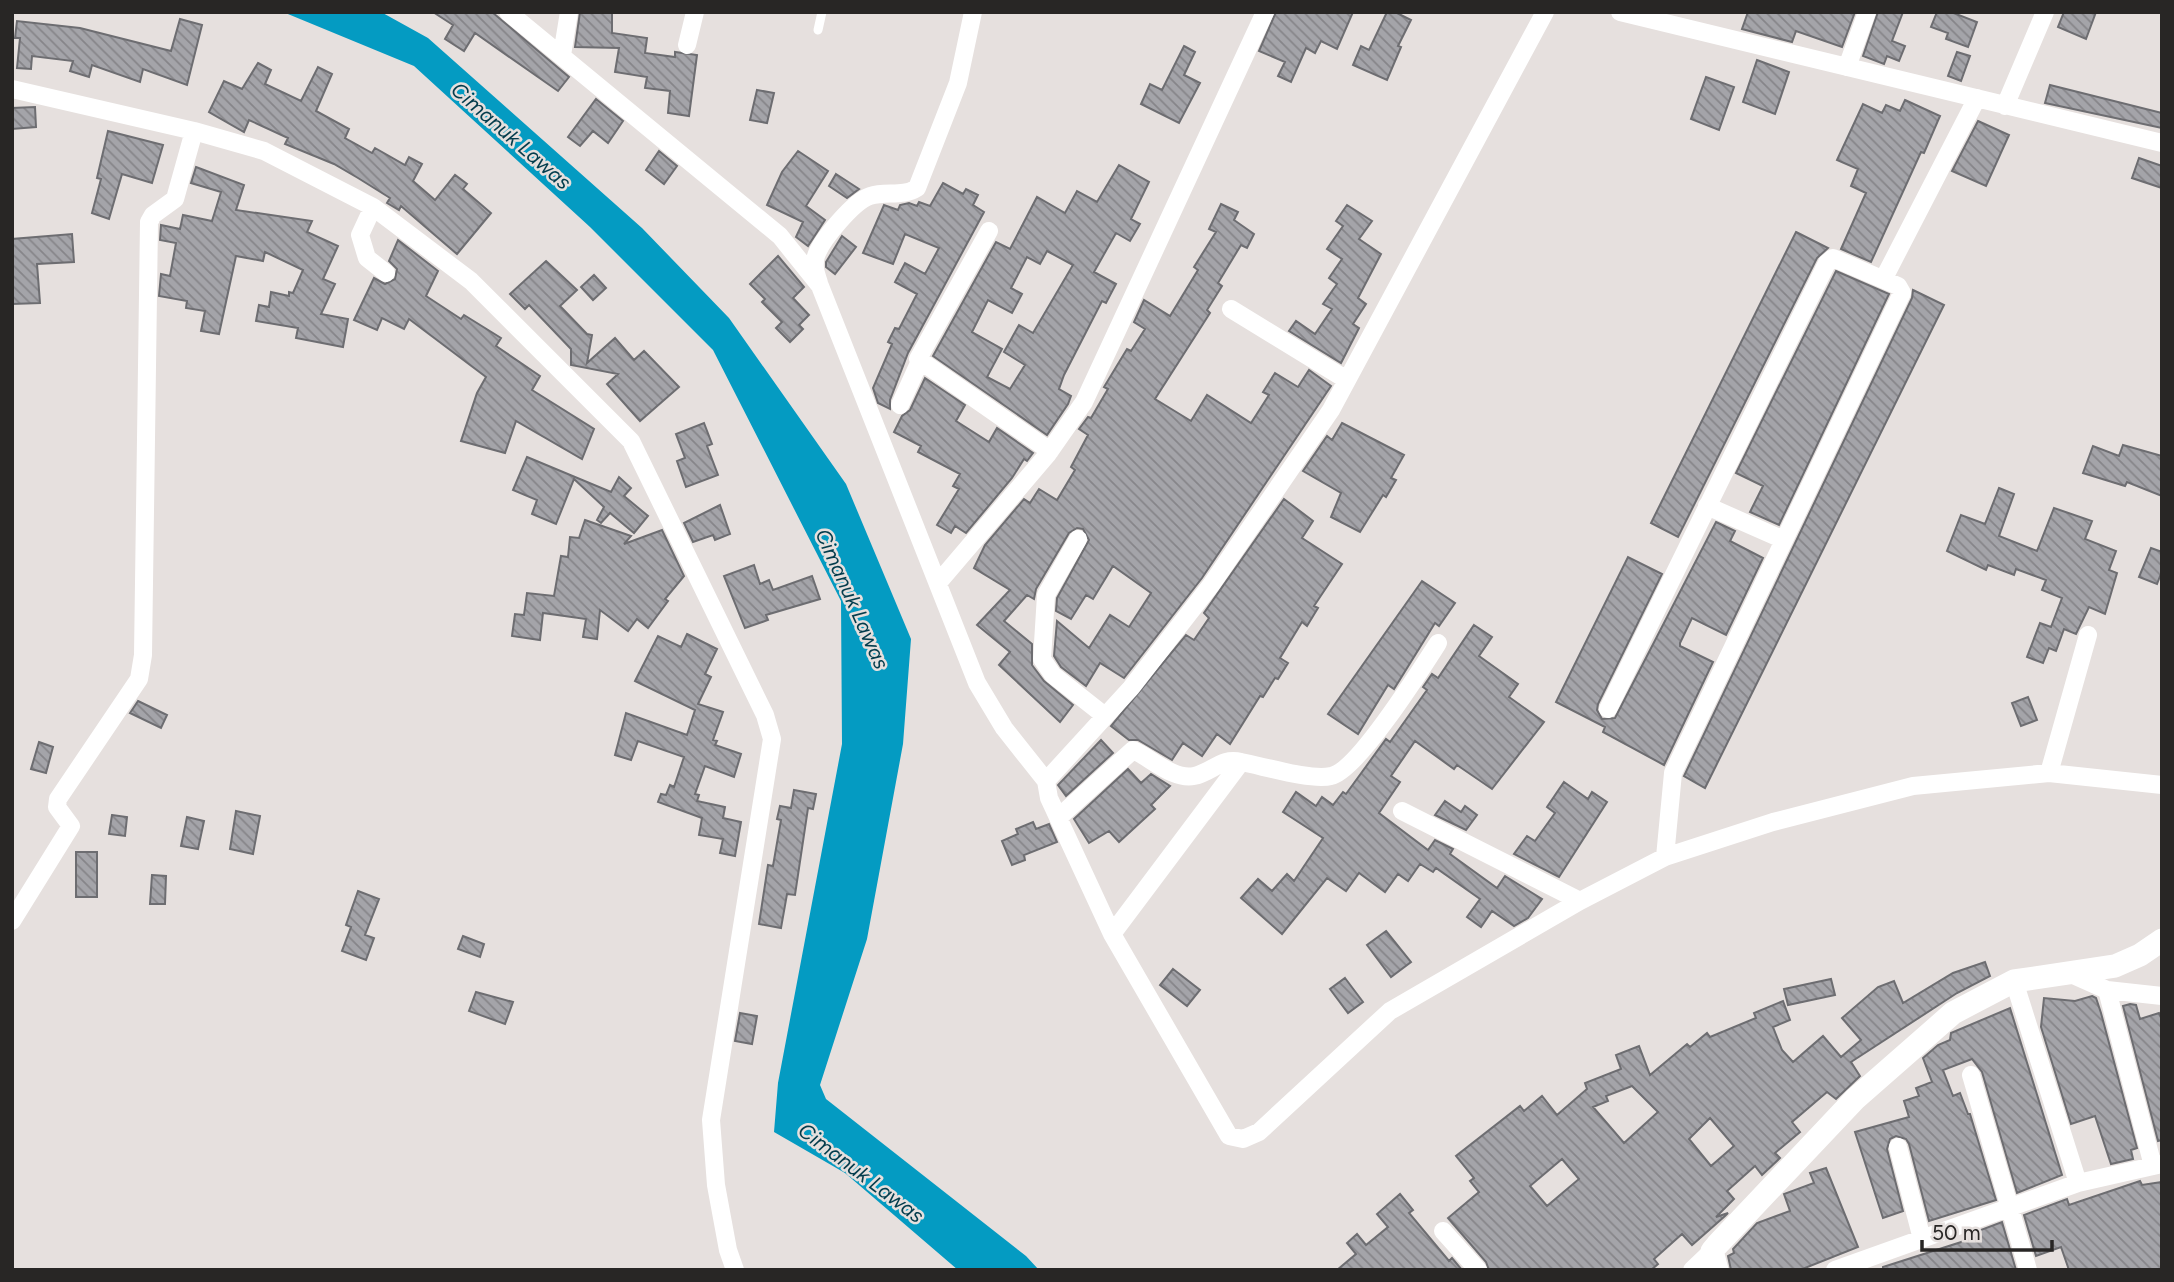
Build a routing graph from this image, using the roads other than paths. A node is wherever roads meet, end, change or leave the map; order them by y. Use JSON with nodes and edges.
{"nodes":[{"id":1,"x":509,"y":12,"type":"edge"},
{"id":2,"x":569,"y":12,"type":"edge"},
{"id":3,"x":695,"y":12,"type":"edge"},
{"id":4,"x":822,"y":12,"type":"edge"},
{"id":5,"x":972,"y":12,"type":"edge"},
{"id":6,"x":1265,"y":12,"type":"edge"},
{"id":7,"x":1545,"y":12,"type":"edge"},
{"id":8,"x":1620,"y":12,"type":"edge"},
{"id":9,"x":1867,"y":12,"type":"edge"},
{"id":10,"x":2045,"y":12,"type":"edge"},
{"id":11,"x":818,"y":30,"type":"dead end"},
{"id":12,"x":687,"y":45,"type":"dead end"},
{"id":13,"x":562,"y":55,"type":"junction"},
{"id":14,"x":1847,"y":67,"type":"junction"},
{"id":15,"x":12,"y":89,"type":"edge"},
{"id":16,"x":1977,"y":98,"type":"junction"},
{"id":17,"x":2005,"y":106,"type":"junction"},
{"id":18,"x":194,"y":131,"type":"junction"},
{"id":19,"x":2162,"y":144,"type":"edge"},
{"id":20,"x":373,"y":207,"type":"junction"},
{"id":21,"x":989,"y":231,"type":"dead end"},
{"id":22,"x":386,"y":272,"type":"dead end"},
{"id":23,"x":1884,"y":278,"type":"junction"},
{"id":24,"x":820,"y":286,"type":"junction"},
{"id":25,"x":1231,"y":309,"type":"dead end"},
{"id":26,"x":920,"y":361,"type":"junction"},
{"id":27,"x":1347,"y":380,"type":"junction"},
{"id":28,"x":900,"y":405,"type":"dead end"},
{"id":29,"x":1050,"y":451,"type":"junction"},
{"id":30,"x":1707,"y":506,"type":"junction"},
{"id":31,"x":1079,"y":539,"type":"dead end"},
{"id":32,"x":1784,"y":540,"type":"junction"},
{"id":33,"x":938,"y":583,"type":"junction"},
{"id":34,"x":2088,"y":635,"type":"dead end"},
{"id":35,"x":1438,"y":643,"type":"dead end"},
{"id":36,"x":1608,"y":709,"type":"dead end"},
{"id":37,"x":1105,"y":716,"type":"junction"},
{"id":38,"x":1241,"y":762,"type":"junction"},
{"id":39,"x":2049,"y":773,"type":"junction"},
{"id":40,"x":1046,"y":781,"type":"junction"},
{"id":41,"x":2162,"y":785,"type":"edge"},
{"id":42,"x":1402,"y":811,"type":"dead end"},
{"id":43,"x":1058,"y":818,"type":"junction"},
{"id":44,"x":1665,"y":857,"type":"junction"},
{"id":45,"x":1580,"y":901,"type":"junction"},
{"id":46,"x":12,"y":921,"type":"edge"},
{"id":47,"x":1112,"y":934,"type":"junction"},
{"id":48,"x":2162,"y":940,"type":"edge"},
{"id":49,"x":2071,"y":974,"type":"junction"},
{"id":50,"x":2014,"y":981,"type":"junction"},
{"id":51,"x":2107,"y":990,"type":"junction"},
{"id":52,"x":2162,"y":996,"type":"edge"},
{"id":53,"x":1971,"y":1076,"type":"dead end"},
{"id":54,"x":1898,"y":1147,"type":"dead end"},
{"id":55,"x":2158,"y":1165,"type":"edge"},
{"id":56,"x":2078,"y":1183,"type":"junction"},
{"id":57,"x":2011,"y":1206,"type":"junction"},
{"id":58,"x":1443,"y":1231,"type":"dead end"},
{"id":59,"x":1922,"y":1238,"type":"junction"},
{"id":60,"x":1715,"y":1260,"type":"edge"},
{"id":61,"x":735,"y":1270,"type":"edge"},
{"id":62,"x":1478,"y":1270,"type":"edge"},
{"id":63,"x":1692,"y":1270,"type":"edge"},
{"id":64,"x":1835,"y":1270,"type":"edge"},
{"id":65,"x":2028,"y":1270,"type":"edge"}],
"edges":[{"from":1,"to":13,"type":"street"},
{"from":2,"to":13,"type":"street"},
{"from":3,"to":12,"type":"street"},
{"from":4,"to":11,"type":"lane"},
{"from":5,"to":24,"type":"street"},
{"from":6,"to":29,"type":"street"},
{"from":7,"to":27,"type":"street"},
{"from":8,"to":14,"type":"street"},
{"from":9,"to":14,"type":"street"},
{"from":10,"to":17,"type":"street"},
{"from":13,"to":24,"type":"street"},
{"from":14,"to":16,"type":"street"},
{"from":15,"to":18,"type":"street"},
{"from":16,"to":17,"type":"street"},
{"from":16,"to":23,"type":"street"},
{"from":17,"to":19,"type":"street"},
{"from":18,"to":20,"type":"street"},
{"from":18,"to":46,"type":"street"},
{"from":20,"to":22,"type":"street"},
{"from":20,"to":61,"type":"street"},
{"from":21,"to":26,"type":"street"},
{"from":23,"to":30,"type":"street"},
{"from":23,"to":32,"type":"street"},
{"from":24,"to":33,"type":"street"},
{"from":25,"to":27,"type":"street"},
{"from":26,"to":28,"type":"street"},
{"from":26,"to":29,"type":"street"},
{"from":27,"to":37,"type":"street"},
{"from":29,"to":33,"type":"street"},
{"from":30,"to":32,"type":"street"},
{"from":30,"to":36,"type":"street"},
{"from":31,"to":37,"type":"street"},
{"from":32,"to":44,"type":"street"},
{"from":33,"to":40,"type":"street"},
{"from":34,"to":39,"type":"street"},
{"from":35,"to":38,"type":"street"},
{"from":37,"to":40,"type":"street"},
{"from":38,"to":43,"type":"street"},
{"from":38,"to":47,"type":"street"},
{"from":39,"to":41,"type":"street"},
{"from":39,"to":44,"type":"street"},
{"from":40,"to":43,"type":"street"},
{"from":42,"to":45,"type":"street"},
{"from":43,"to":47,"type":"street"},
{"from":44,"to":45,"type":"street"},
{"from":45,"to":47,"type":"street"},
{"from":48,"to":49,"type":"street"},
{"from":49,"to":50,"type":"street"},
{"from":49,"to":51,"type":"street"},
{"from":50,"to":56,"type":"street"},
{"from":50,"to":60,"type":"street"},
{"from":51,"to":52,"type":"street"},
{"from":51,"to":55,"type":"street"},
{"from":53,"to":57,"type":"street"},
{"from":54,"to":59,"type":"street"},
{"from":55,"to":56,"type":"street"},
{"from":56,"to":57,"type":"street"},
{"from":57,"to":59,"type":"street"},
{"from":57,"to":65,"type":"street"},
{"from":58,"to":62,"type":"street"},
{"from":59,"to":64,"type":"street"},
{"from":60,"to":63,"type":"street"}]}
